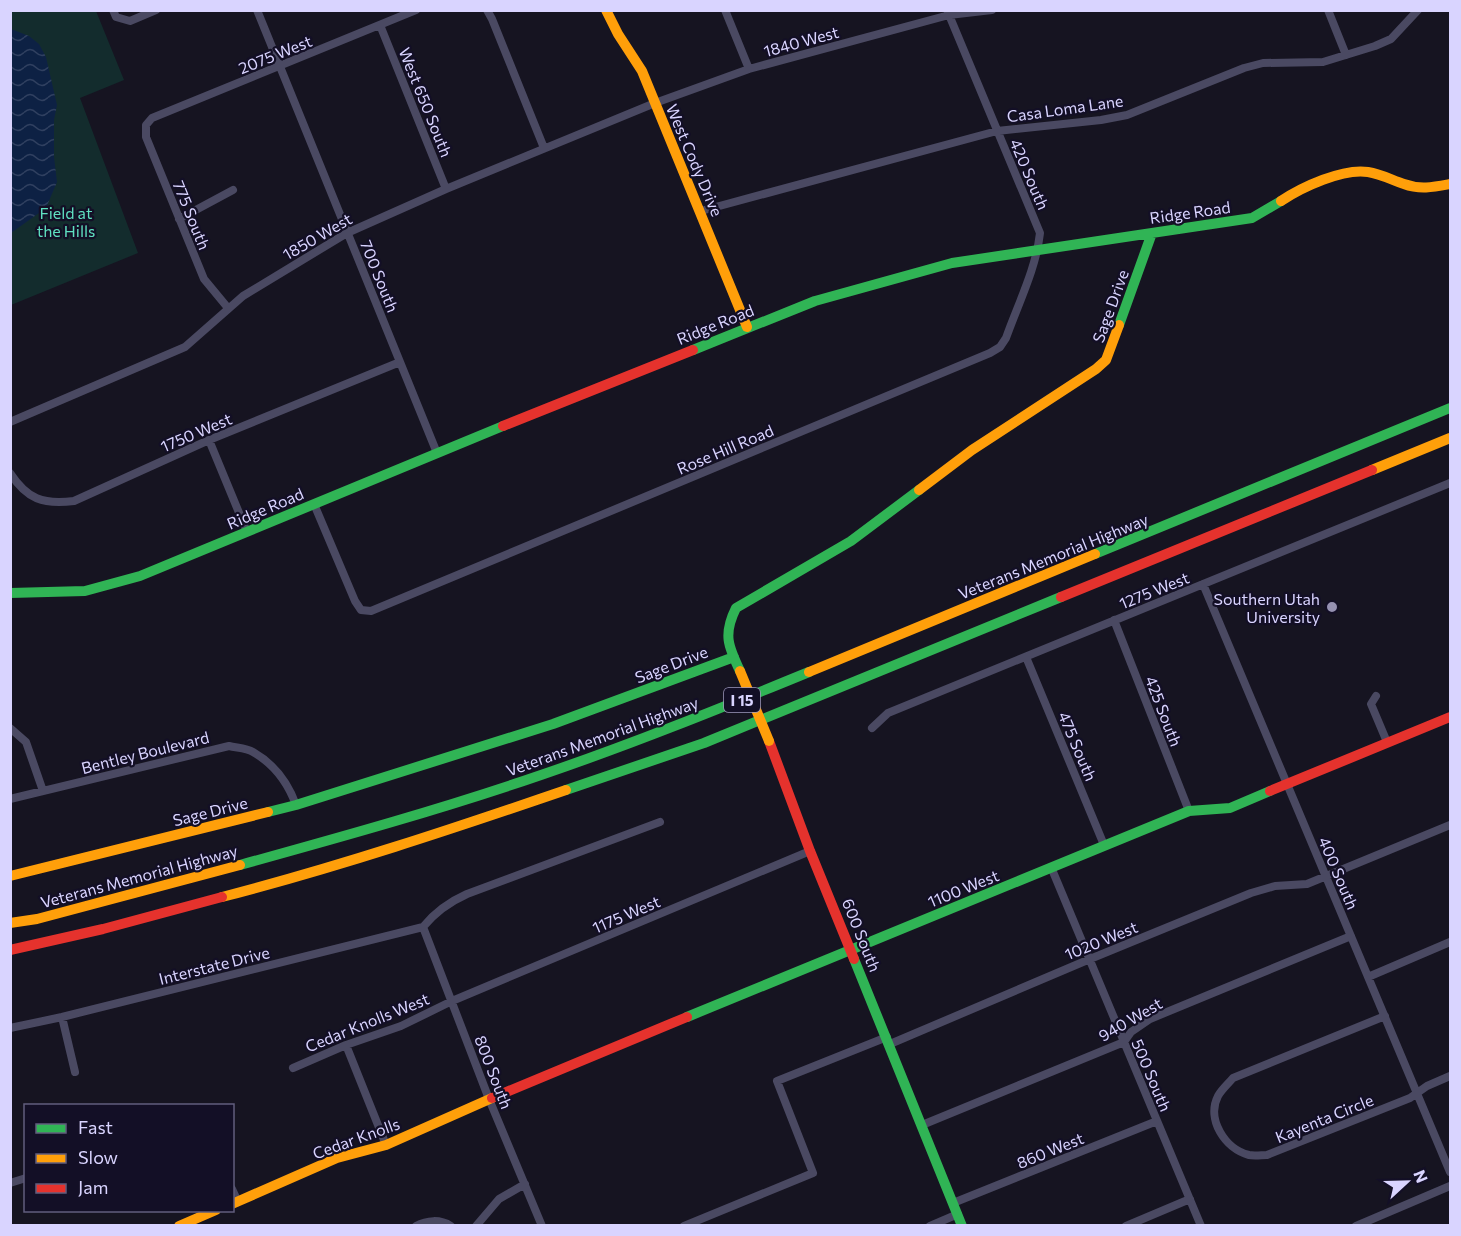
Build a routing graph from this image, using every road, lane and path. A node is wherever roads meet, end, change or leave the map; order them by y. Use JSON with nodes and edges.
{"nodes":[{"id":1,"x":113,"y":10,"type":"edge"},
{"id":2,"x":156,"y":10,"type":"edge"},
{"id":3,"x":257,"y":10,"type":"edge"},
{"id":4,"x":416,"y":10,"type":"edge"},
{"id":5,"x":487,"y":10,"type":"edge"},
{"id":6,"x":606,"y":10,"type":"edge"},
{"id":7,"x":725,"y":10,"type":"edge"},
{"id":8,"x":992,"y":10,"type":"edge"},
{"id":9,"x":1328,"y":10,"type":"edge"},
{"id":10,"x":1418,"y":10,"type":"edge"},
{"id":11,"x":948,"y":13,"type":"edge"},
{"id":12,"x":380,"y":25,"type":"junction"},
{"id":13,"x":1346,"y":55,"type":"junction"},
{"id":14,"x":279,"y":67,"type":"junction"},
{"id":15,"x":749,"y":69,"type":"junction"},
{"id":16,"x":655,"y":103,"type":"junction"},
{"id":17,"x":146,"y":125,"type":"joint"},
{"id":18,"x":997,"y":131,"type":"junction"},
{"id":19,"x":544,"y":148,"type":"junction"},
{"id":20,"x":1450,"y":184,"type":"edge"},
{"id":21,"x":446,"y":189,"type":"junction"},
{"id":22,"x":233,"y":190,"type":"dead end"},
{"id":23,"x":701,"y":211,"type":"junction"},
{"id":24,"x":179,"y":219,"type":"junction"},
{"id":25,"x":347,"y":233,"type":"junction"},
{"id":26,"x":1152,"y":233,"type":"junction"},
{"id":27,"x":1038,"y":249,"type":"junction"},
{"id":28,"x":228,"y":308,"type":"junction"},
{"id":29,"x":747,"y":327,"type":"junction"},
{"id":30,"x":400,"y":362,"type":"junction"},
{"id":31,"x":1450,"y":408,"type":"edge"},
{"id":32,"x":10,"y":422,"type":"edge"},
{"id":33,"x":1450,"y":438,"type":"edge"},
{"id":34,"x":209,"y":440,"type":"junction"},
{"id":35,"x":437,"y":453,"type":"junction"},
{"id":36,"x":10,"y":473,"type":"edge"},
{"id":37,"x":1450,"y":483,"type":"edge"},
{"id":38,"x":314,"y":504,"type":"junction"},
{"id":39,"x":247,"y":532,"type":"junction"},
{"id":40,"x":1203,"y":584,"type":"junction"},
{"id":41,"x":10,"y":593,"type":"edge"},
{"id":42,"x":1114,"y":620,"type":"junction"},
{"id":43,"x":734,"y":657,"type":"junction"},
{"id":44,"x":1026,"y":657,"type":"junction"},
{"id":45,"x":1376,"y":696,"type":"dead end"},
{"id":46,"x":1450,"y":717,"type":"edge"},
{"id":47,"x":10,"y":728,"type":"edge"},
{"id":48,"x":872,"y":728,"type":"dead end"},
{"id":49,"x":1387,"y":742,"type":"junction"},
{"id":50,"x":1287,"y":783,"type":"junction"},
{"id":51,"x":43,"y":791,"type":"junction"},
{"id":52,"x":10,"y":798,"type":"edge"},
{"id":53,"x":296,"y":805,"type":"junction"},
{"id":54,"x":1189,"y":811,"type":"junction"},
{"id":55,"x":660,"y":822,"type":"dead end"},
{"id":56,"x":1450,"y":825,"type":"edge"},
{"id":57,"x":1104,"y":845,"type":"junction"},
{"id":58,"x":810,"y":851,"type":"junction"},
{"id":59,"x":1051,"y":867,"type":"junction"},
{"id":60,"x":10,"y":876,"type":"edge"},
{"id":61,"x":1327,"y":877,"type":"junction"},
{"id":62,"x":10,"y":923,"type":"edge"},
{"id":63,"x":423,"y":927,"type":"junction"},
{"id":64,"x":1351,"y":936,"type":"junction"},
{"id":65,"x":1450,"y":942,"type":"edge"},
{"id":66,"x":852,"y":949,"type":"junction"},
{"id":67,"x":10,"y":950,"type":"edge"},
{"id":68,"x":1090,"y":958,"type":"junction"},
{"id":69,"x":1368,"y":977,"type":"junction"},
{"id":70,"x":452,"y":1001,"type":"junction"},
{"id":71,"x":1385,"y":1016,"type":"junction"},
{"id":72,"x":62,"y":1017,"type":"junction"},
{"id":73,"x":10,"y":1028,"type":"edge"},
{"id":74,"x":888,"y":1041,"type":"junction"},
{"id":75,"x":1124,"y":1042,"type":"junction"},
{"id":76,"x":346,"y":1045,"type":"junction"},
{"id":77,"x":293,"y":1068,"type":"dead end"},
{"id":78,"x":75,"y":1072,"type":"dead end"},
{"id":79,"x":1450,"y":1076,"type":"edge"},
{"id":80,"x":1417,"y":1093,"type":"junction"},
{"id":81,"x":489,"y":1099,"type":"junction"},
{"id":82,"x":1157,"y":1121,"type":"junction"},
{"id":83,"x":922,"y":1125,"type":"junction"},
{"id":84,"x":386,"y":1145,"type":"junction"},
{"id":85,"x":1450,"y":1172,"type":"edge"},
{"id":86,"x":525,"y":1184,"type":"junction"},
{"id":87,"x":1450,"y":1186,"type":"edge"},
{"id":88,"x":1190,"y":1199,"type":"junction"},
{"id":89,"x":235,"y":1203,"type":"edge"},
{"id":90,"x":953,"y":1203,"type":"junction"},
{"id":91,"x":211,"y":1212,"type":"edge"},
{"id":92,"x":958,"y":1214,"type":"junction"},
{"id":93,"x":179,"y":1226,"type":"edge"},
{"id":94,"x":416,"y":1226,"type":"edge"},
{"id":95,"x":451,"y":1226,"type":"edge"},
{"id":96,"x":476,"y":1226,"type":"edge"},
{"id":97,"x":542,"y":1226,"type":"edge"},
{"id":98,"x":684,"y":1226,"type":"edge"},
{"id":99,"x":930,"y":1226,"type":"edge"},
{"id":100,"x":963,"y":1226,"type":"edge"},
{"id":101,"x":1126,"y":1226,"type":"edge"},
{"id":102,"x":1202,"y":1226,"type":"edge"},
{"id":103,"x":1356,"y":1226,"type":"edge"}],
"edges":[{"from":1,"to":2,"type":"street"},
{"from":3,"to":14,"type":"street","name":"700 South"},
{"from":4,"to":12,"type":"street","name":"2075 West"},
{"from":5,"to":19,"type":"street"},
{"from":6,"to":16,"type":"main road","name":"West Cody Drive"},
{"from":7,"to":15,"type":"street"},
{"from":8,"to":11,"type":"street","name":"1840 West"},
{"from":9,"to":13,"type":"street"},
{"from":10,"to":13,"type":"street","name":"Casa Loma Lane"},
{"from":11,"to":15,"type":"street","name":"1840 West"},
{"from":11,"to":18,"type":"street","name":"420 South"},
{"from":12,"to":14,"type":"street","name":"2075 West"},
{"from":12,"to":21,"type":"street","name":"West 650 South"},
{"from":13,"to":18,"type":"street","name":"Casa Loma Lane"},
{"from":14,"to":17,"type":"street","name":"2075 West"},
{"from":14,"to":25,"type":"street","name":"700 South"},
{"from":15,"to":16,"type":"street","name":"1840 West"},
{"from":16,"to":19,"type":"street","name":"1850 West"},
{"from":16,"to":23,"type":"main road","name":"West Cody Drive"},
{"from":17,"to":24,"type":"street","name":"775 South"},
{"from":18,"to":23,"type":"street","name":"Casa Loma Lane"},
{"from":18,"to":27,"type":"street","name":"420 South"},
{"from":19,"to":21,"type":"street","name":"1850 West"},
{"from":20,"to":26,"type":"main road","name":"Ridge Road"},
{"from":21,"to":25,"type":"street","name":"1850 West"},
{"from":22,"to":24,"type":"street"},
{"from":23,"to":29,"type":"main road","name":"West Cody Drive"},
{"from":24,"to":28,"type":"street","name":"775 South"},
{"from":25,"to":28,"type":"street","name":"1850 West"},
{"from":25,"to":30,"type":"street","name":"700 South"},
{"from":26,"to":27,"type":"main road","name":"Ridge Road"},
{"from":26,"to":43,"type":"main road","name":"Sage Drive"},
{"from":27,"to":29,"type":"main road","name":"Ridge Road"},
{"from":27,"to":38,"type":"street","name":"Rose Hill Road"},
{"from":28,"to":32,"type":"street","name":"1850 West"},
{"from":29,"to":35,"type":"main road","name":"Ridge Road"},
{"from":30,"to":34,"type":"street","name":"1750 West"},
{"from":30,"to":35,"type":"street","name":"700 South"},
{"from":31,"to":62,"type":"main road","name":"Veterans Memorial Highway","number":"I 15"},
{"from":33,"to":67,"type":"main road","number":"I 15"},
{"from":34,"to":36,"type":"street","name":"1750 West"},
{"from":34,"to":39,"type":"street"},
{"from":35,"to":38,"type":"main road","name":"Ridge Road"},
{"from":37,"to":40,"type":"street","name":"1275 West"},
{"from":38,"to":39,"type":"main road","name":"Ridge Road"},
{"from":39,"to":41,"type":"main road","name":"Ridge Road"},
{"from":40,"to":42,"type":"street","name":"1275 West"},
{"from":40,"to":50,"type":"street","name":"400 South"},
{"from":42,"to":44,"type":"street","name":"1275 West"},
{"from":42,"to":54,"type":"street","name":"425 South"},
{"from":43,"to":53,"type":"main road","name":"Sage Drive"},
{"from":43,"to":58,"type":"main road","name":"600 South","bridge":true},
{"from":44,"to":48,"type":"street","name":"1275 West"},
{"from":44,"to":57,"type":"street","name":"475 South"},
{"from":45,"to":49,"type":"street"},
{"from":46,"to":49,"type":"main road","name":"1100 West"},
{"from":47,"to":51,"type":"street"},
{"from":49,"to":50,"type":"main road","name":"1100 West"},
{"from":50,"to":54,"type":"main road","name":"1100 West"},
{"from":50,"to":61,"type":"street","name":"400 South"},
{"from":51,"to":52,"type":"street","name":"Bentley Boulevard"},
{"from":51,"to":53,"type":"street","name":"Bentley Boulevard"},
{"from":53,"to":60,"type":"main road","name":"Sage Drive"},
{"from":54,"to":57,"type":"main road","name":"1100 West"},
{"from":55,"to":63,"type":"street"},
{"from":56,"to":61,"type":"street","name":"1020 West"},
{"from":57,"to":59,"type":"main road","name":"1100 West"},
{"from":58,"to":66,"type":"main road","name":"600 South"},
{"from":58,"to":70,"type":"street","name":"1175 West"},
{"from":59,"to":66,"type":"main road","name":"1100 West"},
{"from":59,"to":68,"type":"street","name":"500 South"},
{"from":61,"to":64,"type":"street","name":"400 South"},
{"from":61,"to":68,"type":"street","name":"1020 West"},
{"from":63,"to":70,"type":"street","name":"800 South"},
{"from":63,"to":72,"type":"street","name":"Interstate Drive"},
{"from":64,"to":69,"type":"street","name":"400 South"},
{"from":64,"to":75,"type":"street","name":"940 West"},
{"from":65,"to":69,"type":"street"},
{"from":66,"to":74,"type":"main road","name":"600 South"},
{"from":66,"to":81,"type":"main road","name":"1100 West"},
{"from":68,"to":74,"type":"street","name":"1020 West"},
{"from":68,"to":75,"type":"street","name":"500 South"},
{"from":69,"to":71,"type":"street","name":"400 South"},
{"from":70,"to":76,"type":"street","name":"Cedar Knolls West"},
{"from":70,"to":81,"type":"street","name":"800 South"},
{"from":71,"to":80,"type":"street","name":"400 South"},
{"from":71,"to":80,"type":"street","name":"Kayenta Circle"},
{"from":72,"to":73,"type":"street","name":"Interstate Drive"},
{"from":72,"to":78,"type":"street"},
{"from":74,"to":83,"type":"main road","name":"600 South"},
{"from":74,"to":98,"type":"street","name":"1020 West"},
{"from":75,"to":82,"type":"street","name":"500 South"},
{"from":75,"to":83,"type":"street","name":"940 West"},
{"from":76,"to":77,"type":"street","name":"Cedar Knolls West"},
{"from":76,"to":84,"type":"street"},
{"from":79,"to":80,"type":"street","name":"Kayenta Circle"},
{"from":80,"to":85,"type":"street","name":"400 South"},
{"from":81,"to":84,"type":"main road","name":"Cedar Knolls"},
{"from":81,"to":86,"type":"street","name":"800 South"},
{"from":82,"to":88,"type":"street","name":"500 South"},
{"from":82,"to":90,"type":"street","name":"860 West"},
{"from":83,"to":90,"type":"main road","name":"600 South"},
{"from":84,"to":89,"type":"main road","name":"Cedar Knolls"},
{"from":86,"to":96,"type":"street"},
{"from":86,"to":97,"type":"street","name":"800 South"},
{"from":87,"to":103,"type":"street"},
{"from":88,"to":101,"type":"street"},
{"from":88,"to":102,"type":"street","name":"500 South"},
{"from":90,"to":92,"type":"main road","name":"600 South"},
{"from":91,"to":93,"type":"main road"},
{"from":92,"to":99,"type":"street"},
{"from":92,"to":100,"type":"main road","name":"600 South"},
{"from":94,"to":95,"type":"street"}]}
